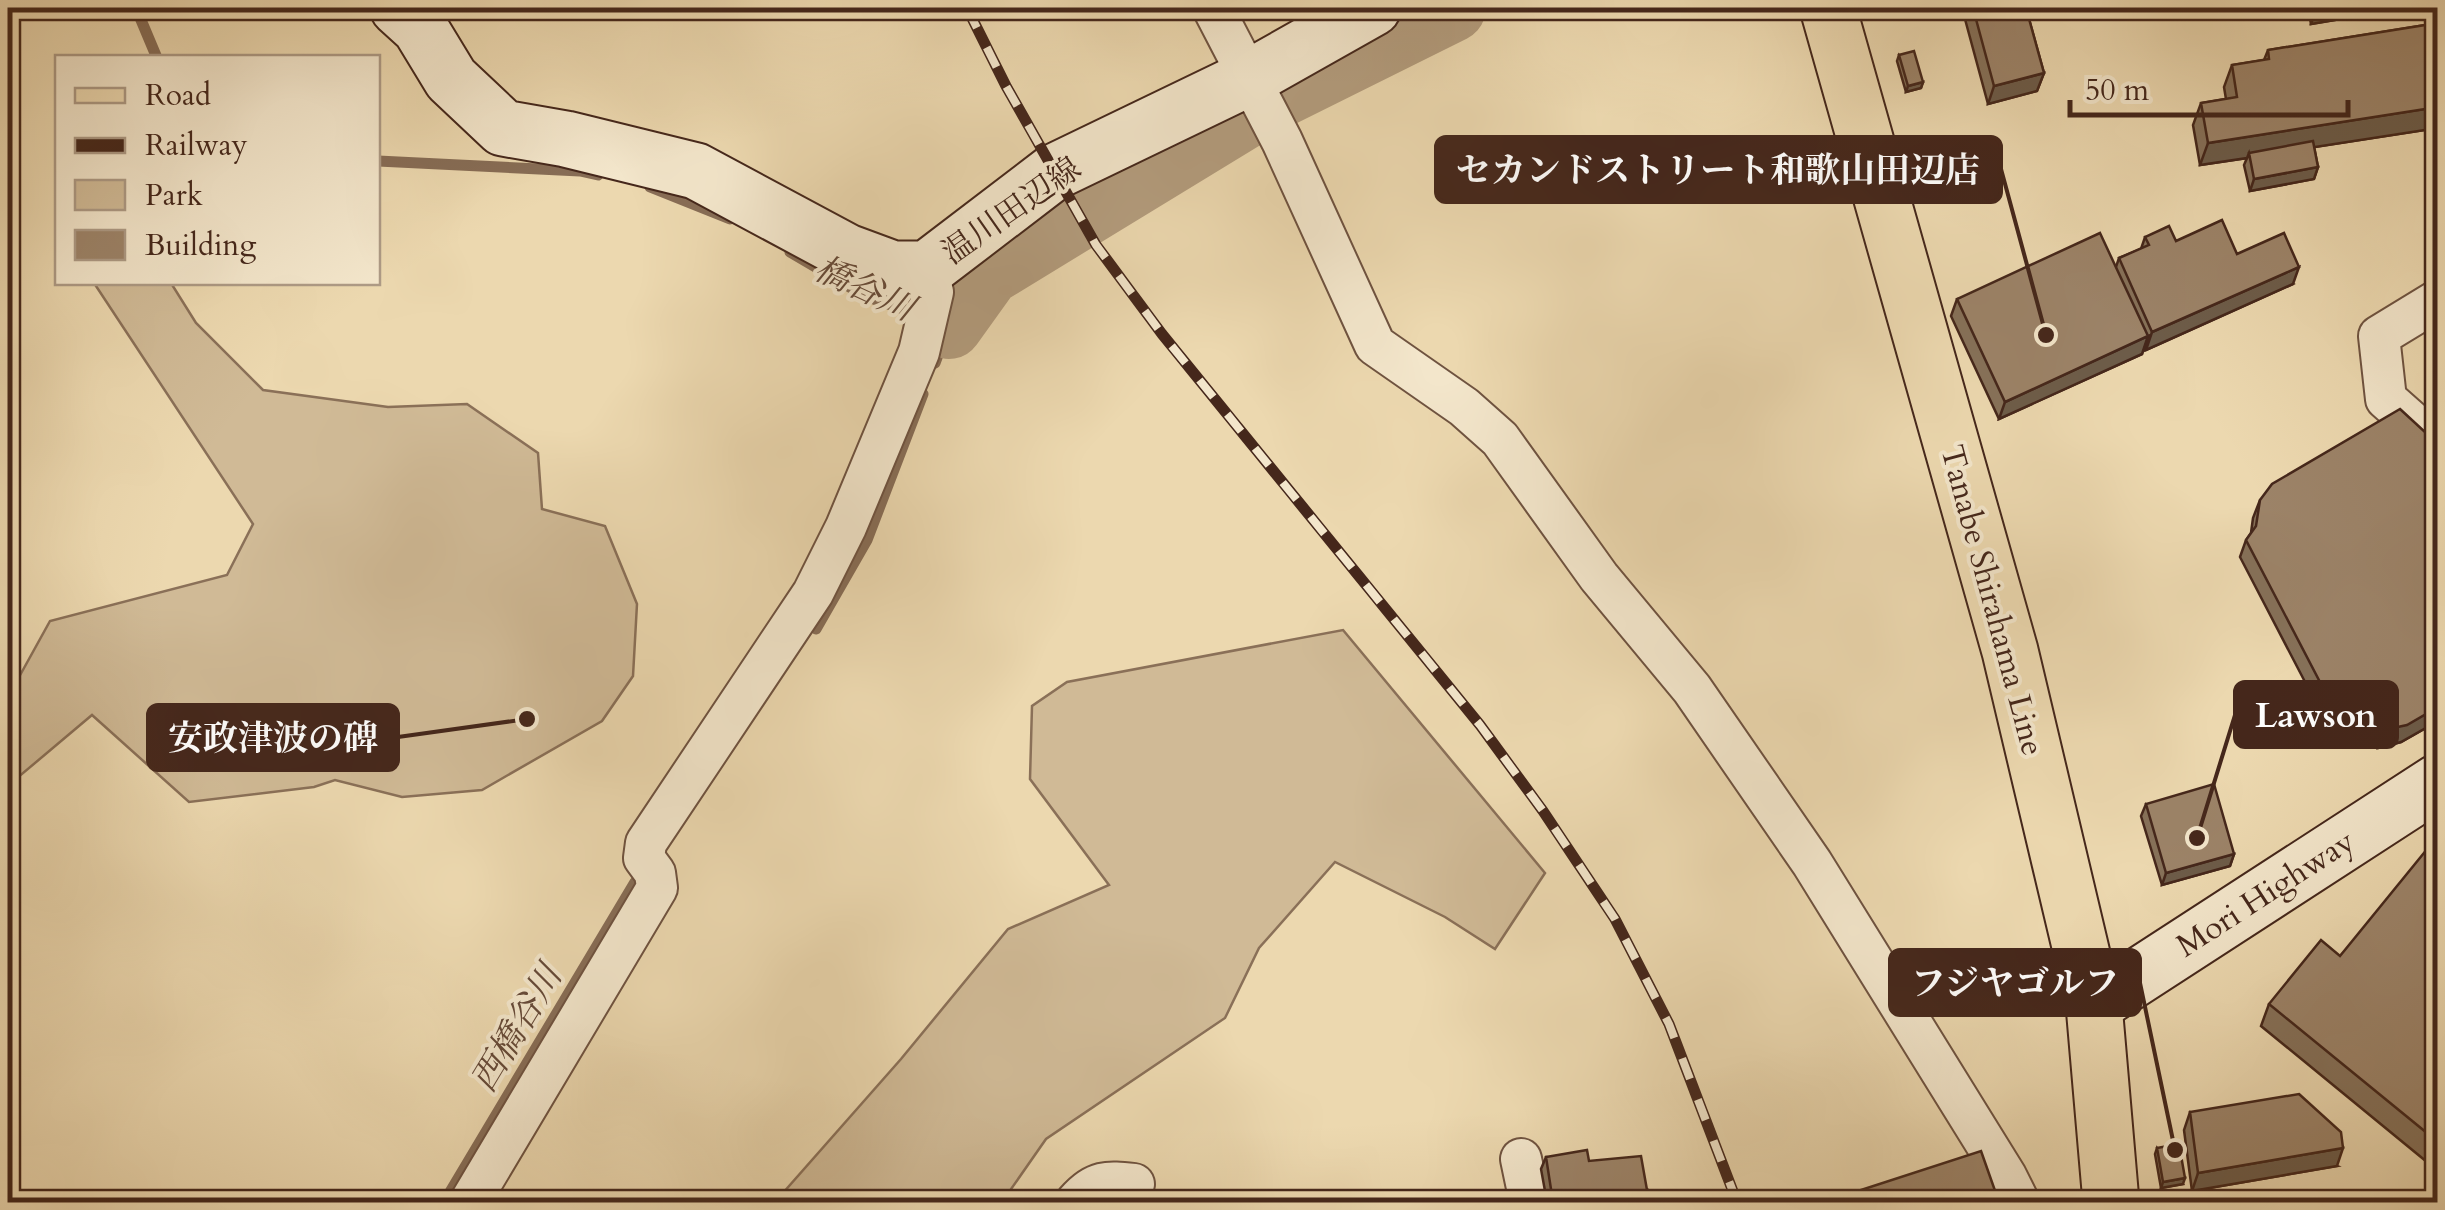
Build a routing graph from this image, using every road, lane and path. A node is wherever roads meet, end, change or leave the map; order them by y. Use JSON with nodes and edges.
{"nodes":[{"id":1,"x":398,"y":8,"type":"edge"},
{"id":2,"x":1213,"y":8,"type":"edge"},
{"id":3,"x":1373,"y":8,"type":"edge"},
{"id":4,"x":1828,"y":8,"type":"edge"},
{"id":5,"x":1252,"y":82,"type":"junction"},
{"id":6,"x":930,"y":280,"type":"junction"},
{"id":7,"x":2438,"y":300,"type":"edge"},
{"id":8,"x":2438,"y":446,"type":"edge"},
{"id":9,"x":2438,"y":782,"type":"edge"},
{"id":10,"x":2094,"y":1005,"type":"junction"},
{"id":11,"x":1522,"y":1159,"type":"dead end"},
{"id":12,"x":1134,"y":1184,"type":"dead end"},
{"id":13,"x":470,"y":1202,"type":"edge"},
{"id":14,"x":1076,"y":1202,"type":"edge"},
{"id":15,"x":1530,"y":1202,"type":"edge"},
{"id":16,"x":2018,"y":1202,"type":"edge"},
{"id":17,"x":2111,"y":1202,"type":"edge"}],
"edges":[{"from":1,"to":6,"type":"main road","name":"温川田辺線"},
{"from":2,"to":5,"type":"street"},
{"from":3,"to":5,"type":"main road","name":"温川田辺線"},
{"from":4,"to":10,"type":"main road","name":"Tanabe Shirahama Line"},
{"from":5,"to":6,"type":"main road","name":"温川田辺線"},
{"from":5,"to":16,"type":"street"},
{"from":6,"to":13,"type":"street"},
{"from":7,"to":8,"type":"street"},
{"from":9,"to":10,"type":"main road","name":"Mori Highway"},
{"from":10,"to":17,"type":"main road","name":"Tanabe Shirahama Line"},
{"from":11,"to":15,"type":"street"},
{"from":12,"to":14,"type":"street"}]}
